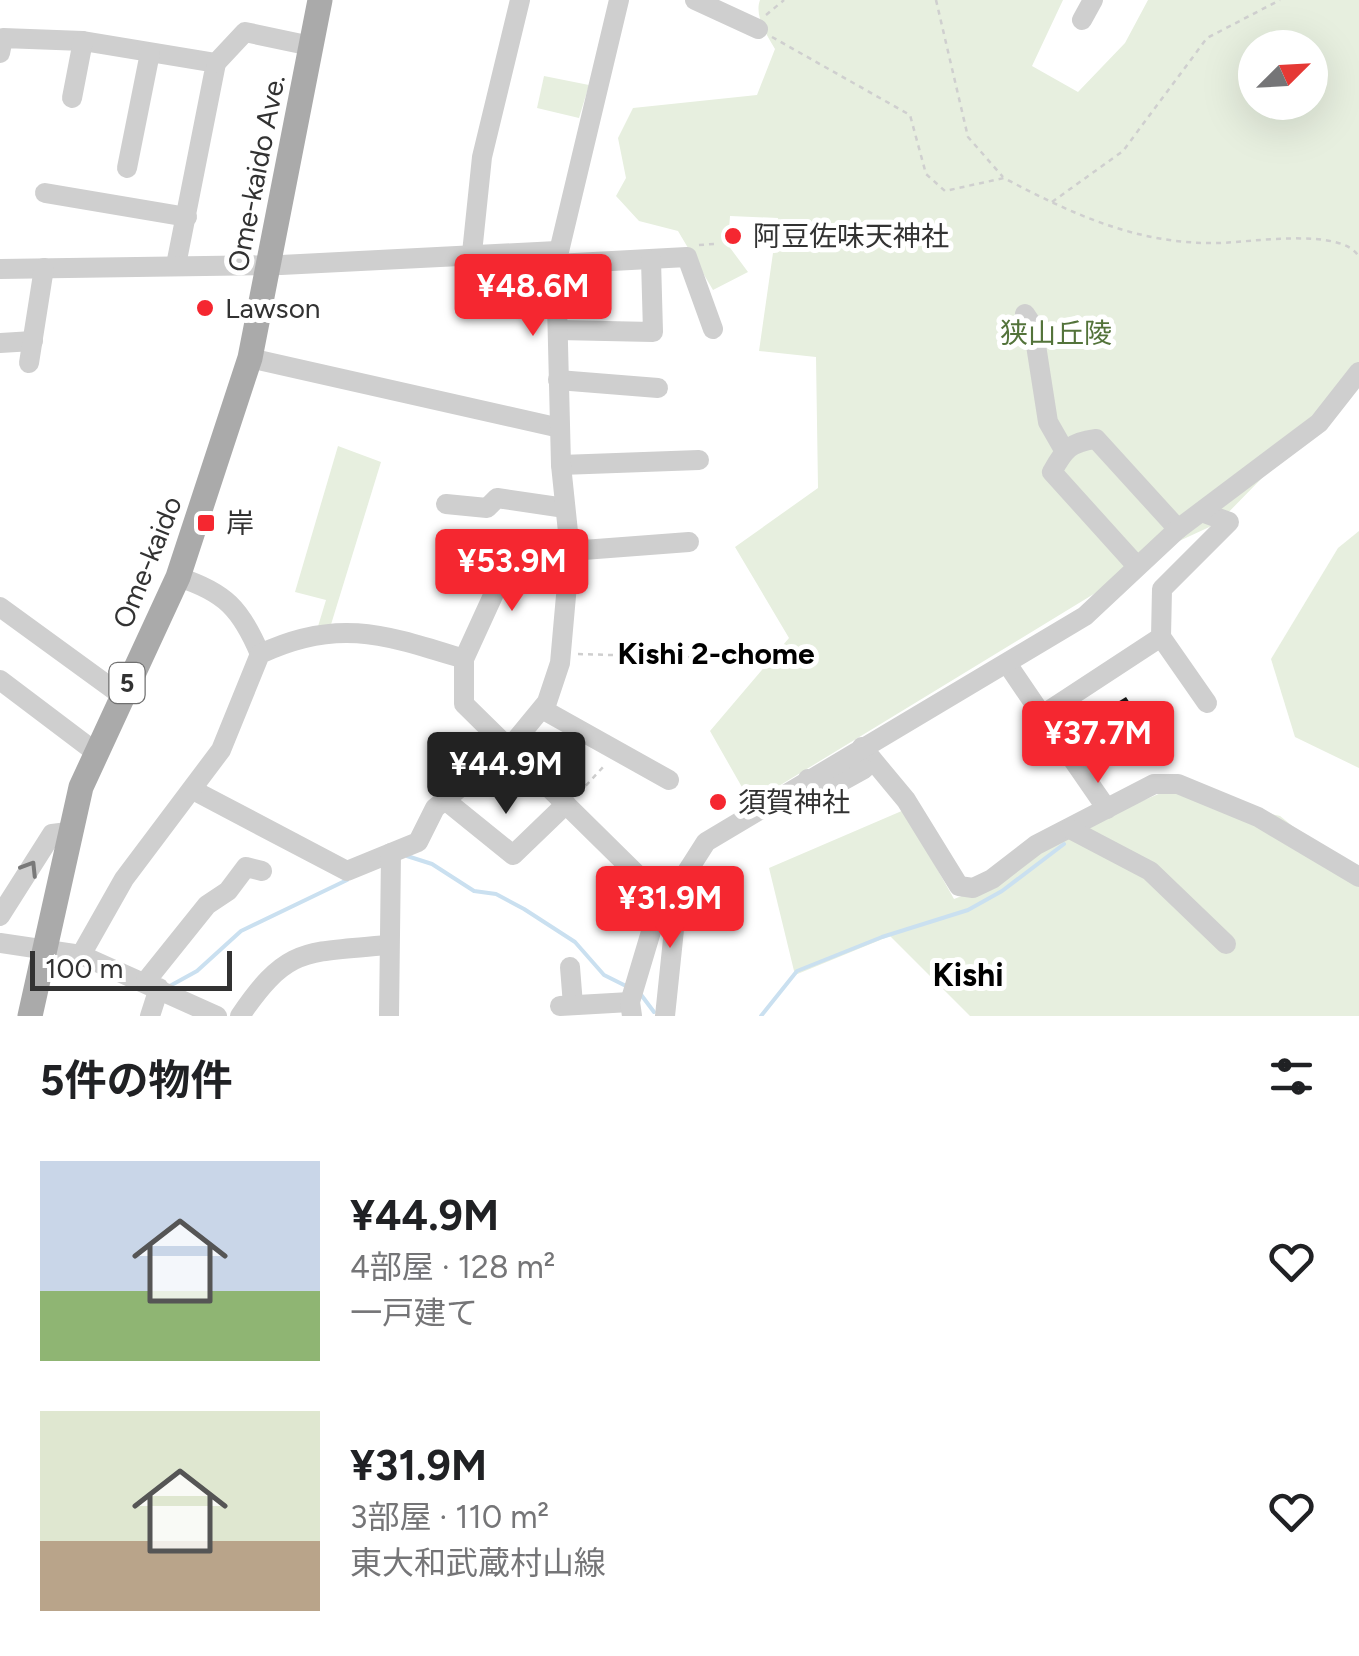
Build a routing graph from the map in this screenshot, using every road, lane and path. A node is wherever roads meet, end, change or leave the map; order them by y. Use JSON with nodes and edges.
{"nodes":[{"id":1,"x":320,"y":0,"type":"edge"},
{"id":2,"x":520,"y":0,"type":"edge"},
{"id":3,"x":619,"y":0,"type":"edge"},
{"id":4,"x":695,"y":0,"type":"edge"},
{"id":5,"x":784,"y":0,"type":"edge"},
{"id":6,"x":936,"y":0,"type":"edge"},
{"id":7,"x":1093,"y":0,"type":"edge"},
{"id":8,"x":1280,"y":0,"type":"edge"},
{"id":9,"x":1082,"y":20,"type":"dead end"},
{"id":10,"x":756,"y":27,"type":"junction"},
{"id":11,"x":82,"y":42,"type":"junction"},
{"id":12,"x":1,"y":43,"type":"edge"},
{"id":13,"x":311,"y":46,"type":"junction"},
{"id":14,"x":150,"y":52,"type":"junction"},
{"id":15,"x":216,"y":63,"type":"junction"},
{"id":16,"x":72,"y":98,"type":"dead end"},
{"id":17,"x":128,"y":168,"type":"dead end"},
{"id":18,"x":1004,"y":178,"type":"junction"},
{"id":19,"x":45,"y":193,"type":"dead end"},
{"id":20,"x":1051,"y":203,"type":"junction"},
{"id":21,"x":187,"y":217,"type":"junction"},
{"id":22,"x":472,"y":253,"type":"junction"},
{"id":23,"x":557,"y":258,"type":"junction"},
{"id":24,"x":1359,"y":258,"type":"edge"},
{"id":25,"x":651,"y":260,"type":"junction"},
{"id":26,"x":269,"y":262,"type":"junction"},
{"id":27,"x":176,"y":265,"type":"junction"},
{"id":28,"x":0,"y":268,"type":"edge"},
{"id":29,"x":44,"y":268,"type":"junction"},
{"id":30,"x":1025,"y":314,"type":"dead end"},
{"id":31,"x":713,"y":329,"type":"dead end"},
{"id":32,"x":558,"y":330,"type":"junction"},
{"id":33,"x":33,"y":341,"type":"junction"},
{"id":34,"x":0,"y":343,"type":"edge"},
{"id":35,"x":250,"y":358,"type":"junction"},
{"id":36,"x":29,"y":363,"type":"dead end"},
{"id":37,"x":1359,"y":372,"type":"edge"},
{"id":38,"x":558,"y":380,"type":"junction"},
{"id":39,"x":658,"y":388,"type":"dead end"},
{"id":40,"x":560,"y":428,"type":"junction"},
{"id":41,"x":1064,"y":450,"type":"junction"},
{"id":42,"x":700,"y":460,"type":"dead end"},
{"id":43,"x":560,"y":465,"type":"junction"},
{"id":44,"x":446,"y":504,"type":"dead end"},
{"id":45,"x":565,"y":508,"type":"junction"},
{"id":46,"x":1202,"y":512,"type":"junction"},
{"id":47,"x":1178,"y":529,"type":"junction"},
{"id":48,"x":689,"y":542,"type":"dead end"},
{"id":49,"x":570,"y":551,"type":"junction"},
{"id":50,"x":1134,"y":567,"type":"junction"},
{"id":51,"x":178,"y":577,"type":"junction"},
{"id":52,"x":570,"y":584,"type":"junction"},
{"id":53,"x":1162,"y":595,"type":"junction"},
{"id":54,"x":0,"y":607,"type":"edge"},
{"id":55,"x":1161,"y":637,"type":"junction"},
{"id":56,"x":260,"y":654,"type":"junction"},
{"id":57,"x":562,"y":654,"type":"junction"},
{"id":58,"x":712,"y":658,"type":"dead end"},
{"id":59,"x":464,"y":659,"type":"junction"},
{"id":60,"x":1008,"y":665,"type":"junction"},
{"id":61,"x":0,"y":680,"type":"edge"},
{"id":62,"x":121,"y":695,"type":"junction"},
{"id":63,"x":1208,"y":703,"type":"dead end"},
{"id":64,"x":542,"y":710,"type":"junction"},
{"id":65,"x":1042,"y":716,"type":"junction"},
{"id":66,"x":510,"y":746,"type":"junction"},
{"id":67,"x":862,"y":747,"type":"junction"},
{"id":68,"x":616,"y":748,"type":"junction"},
{"id":69,"x":94,"y":751,"type":"junction"},
{"id":70,"x":864,"y":768,"type":"dead end"},
{"id":71,"x":808,"y":779,"type":"junction"},
{"id":72,"x":669,"y":780,"type":"dead end"},
{"id":73,"x":193,"y":790,"type":"junction"},
{"id":74,"x":444,"y":800,"type":"junction"},
{"id":75,"x":566,"y":804,"type":"junction"},
{"id":76,"x":1107,"y":810,"type":"junction"},
{"id":77,"x":1070,"y":828,"type":"junction"},
{"id":78,"x":68,"y":832,"type":"junction"},
{"id":79,"x":390,"y":860,"type":"junction"},
{"id":80,"x":262,"y":872,"type":"dead end"},
{"id":81,"x":1359,"y":877,"type":"edge"},
{"id":82,"x":665,"y":902,"type":"junction"},
{"id":83,"x":0,"y":916,"type":"edge"},
{"id":84,"x":0,"y":943,"type":"edge"},
{"id":85,"x":1226,"y":944,"type":"dead end"},
{"id":86,"x":387,"y":945,"type":"junction"},
{"id":87,"x":45,"y":949,"type":"junction"},
{"id":88,"x":81,"y":955,"type":"junction"},
{"id":89,"x":570,"y":967,"type":"dead end"},
{"id":90,"x":153,"y":985,"type":"junction"},
{"id":91,"x":632,"y":999,"type":"edge"},
{"id":92,"x":30,"y":1016,"type":"edge"},
{"id":93,"x":150,"y":1016,"type":"edge"},
{"id":94,"x":217,"y":1016,"type":"edge"},
{"id":95,"x":240,"y":1016,"type":"edge"},
{"id":96,"x":389,"y":1016,"type":"edge"},
{"id":97,"x":665,"y":1016,"type":"edge"}],
"edges":[{"from":1,"to":13,"type":"main road","name":"Ome-kaido Ave.","number":"5"},
{"from":2,"to":22,"type":"street"},
{"from":3,"to":23,"type":"street"},
{"from":4,"to":10,"type":"street"},
{"from":5,"to":10,"type":"path"},
{"from":6,"to":18,"type":"path"},
{"from":7,"to":9,"type":"street"},
{"from":8,"to":20,"type":"path"},
{"from":10,"to":18,"type":"path"},
{"from":11,"to":12,"type":"street"},
{"from":11,"to":14,"type":"street"},
{"from":11,"to":16,"type":"street"},
{"from":13,"to":15,"type":"street"},
{"from":13,"to":26,"type":"main road","name":"Ome-kaido Ave.","number":"5"},
{"from":14,"to":15,"type":"street"},
{"from":14,"to":17,"type":"street"},
{"from":15,"to":21,"type":"street"},
{"from":18,"to":20,"type":"path"},
{"from":19,"to":21,"type":"street"},
{"from":20,"to":24,"type":"path"},
{"from":21,"to":27,"type":"street"},
{"from":22,"to":23,"type":"street"},
{"from":22,"to":26,"type":"street"},
{"from":23,"to":25,"type":"street"},
{"from":23,"to":32,"type":"street"},
{"from":25,"to":31,"type":"street"},
{"from":25,"to":32,"type":"street"},
{"from":26,"to":27,"type":"street"},
{"from":26,"to":35,"type":"main road","name":"Ome-kaido Ave.","number":"5"},
{"from":27,"to":29,"type":"street"},
{"from":28,"to":29,"type":"street"},
{"from":29,"to":33,"type":"street"},
{"from":30,"to":41,"type":"street"},
{"from":32,"to":38,"type":"street"},
{"from":33,"to":34,"type":"street"},
{"from":33,"to":36,"type":"street"},
{"from":35,"to":40,"type":"street"},
{"from":35,"to":51,"type":"main road","name":"Ome-kaido","number":"5"},
{"from":37,"to":46,"type":"street"},
{"from":38,"to":39,"type":"street"},
{"from":38,"to":40,"type":"street"},
{"from":40,"to":43,"type":"street"},
{"from":41,"to":47,"type":"street"},
{"from":41,"to":50,"type":"street"},
{"from":42,"to":43,"type":"street"},
{"from":43,"to":45,"type":"street"},
{"from":44,"to":45,"type":"street"},
{"from":45,"to":49,"type":"street"},
{"from":46,"to":47,"type":"street"},
{"from":46,"to":53,"type":"street"},
{"from":47,"to":50,"type":"street"},
{"from":48,"to":49,"type":"street"},
{"from":49,"to":52,"type":"street"},
{"from":50,"to":53,"type":"street"},
{"from":50,"to":60,"type":"street"},
{"from":51,"to":56,"type":"street"},
{"from":51,"to":62,"type":"main road","name":"Ome-kaido","number":"5"},
{"from":52,"to":57,"type":"street"},
{"from":52,"to":59,"type":"street"},
{"from":53,"to":55,"type":"street"},
{"from":54,"to":62,"type":"street"},
{"from":55,"to":63,"type":"street"},
{"from":55,"to":65,"type":"street"},
{"from":56,"to":59,"type":"street"},
{"from":56,"to":73,"type":"street"},
{"from":57,"to":58,"type":"path"},
{"from":57,"to":64,"type":"street"},
{"from":59,"to":66,"type":"street"},
{"from":60,"to":65,"type":"street"},
{"from":60,"to":67,"type":"street"},
{"from":61,"to":69,"type":"street"},
{"from":62,"to":69,"type":"main road","name":"Ome-kaido","number":"5"},
{"from":64,"to":66,"type":"street"},
{"from":64,"to":68,"type":"street"},
{"from":65,"to":76,"type":"street"},
{"from":66,"to":74,"type":"street"},
{"from":66,"to":75,"type":"street"},
{"from":67,"to":71,"type":"street"},
{"from":67,"to":77,"type":"street"},
{"from":68,"to":72,"type":"street"},
{"from":68,"to":75,"type":"path"},
{"from":69,"to":78,"type":"main road","name":"Ome-kaido","number":"5"},
{"from":70,"to":71,"type":"street"},
{"from":71,"to":82,"type":"street"},
{"from":73,"to":79,"type":"street"},
{"from":73,"to":88,"type":"street"},
{"from":74,"to":75,"type":"street"},
{"from":74,"to":79,"type":"street"},
{"from":75,"to":82,"type":"street"},
{"from":76,"to":77,"type":"street"},
{"from":76,"to":81,"type":"street"},
{"from":77,"to":85,"type":"street"},
{"from":83,"to":78,"type":"street","one_way":true},
{"from":78,"to":87,"type":"main road","name":"Ome-kaido","number":"5"},
{"from":79,"to":86,"type":"street"},
{"from":80,"to":90,"type":"street"},
{"from":82,"to":91,"type":"street"},
{"from":82,"to":97,"type":"street"},
{"from":84,"to":87,"type":"street"},
{"from":86,"to":95,"type":"street"},
{"from":86,"to":96,"type":"street"},
{"from":87,"to":88,"type":"street"},
{"from":87,"to":92,"type":"main road","name":"Ome-kaido","number":"5"},
{"from":88,"to":90,"type":"street"},
{"from":89,"to":91,"type":"street"},
{"from":90,"to":93,"type":"street"},
{"from":90,"to":94,"type":"street"}]}
